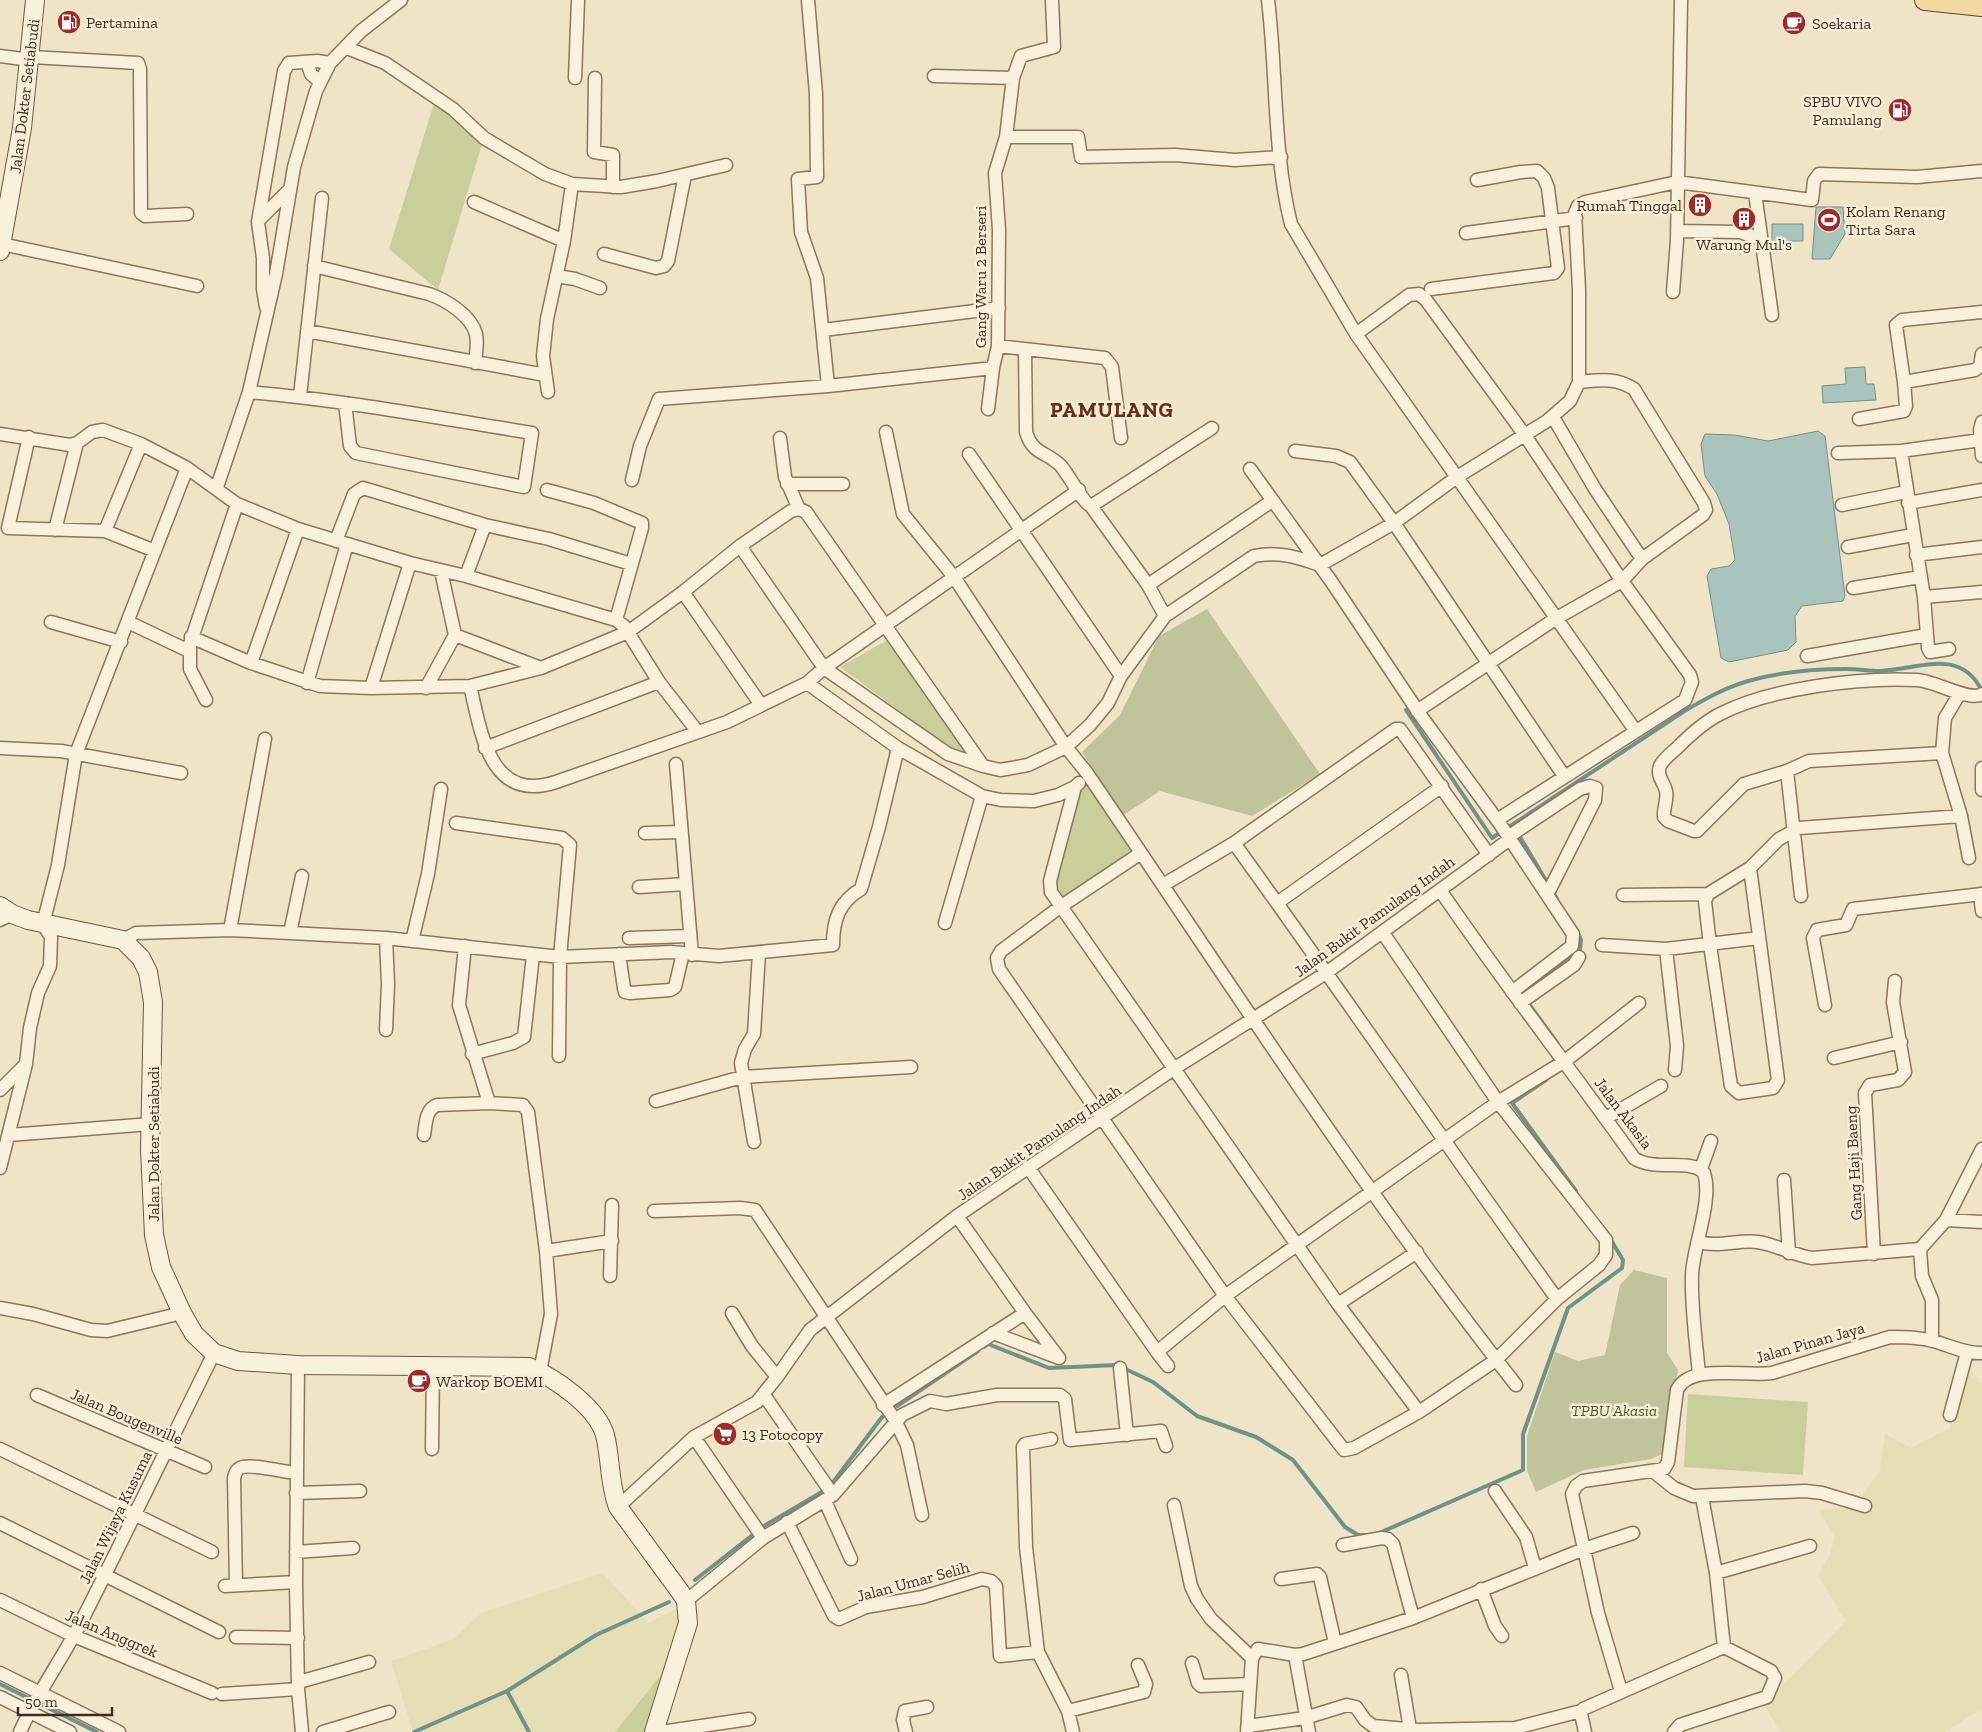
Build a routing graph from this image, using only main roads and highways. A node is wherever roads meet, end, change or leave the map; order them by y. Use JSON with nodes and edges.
{"nodes":[{"id":1,"x":35,"y":0,"type":"edge"},
{"id":2,"x":1925,"y":0,"type":"edge"},
{"id":3,"x":1982,"y":6,"type":"edge"},
{"id":4,"x":1,"y":247,"type":"edge"},
{"id":5,"x":4,"y":914,"type":"edge"},
{"id":6,"x":654,"y":1732,"type":"edge"}],
"edges":[{"from":1,"to":4,"type":"main road","name":"Jalan Dokter Setiabudi"},
{"from":2,"to":3,"type":"main road"},
{"from":5,"to":6,"type":"main road","name":"Jalan Dokter Setiabudi"}]}
